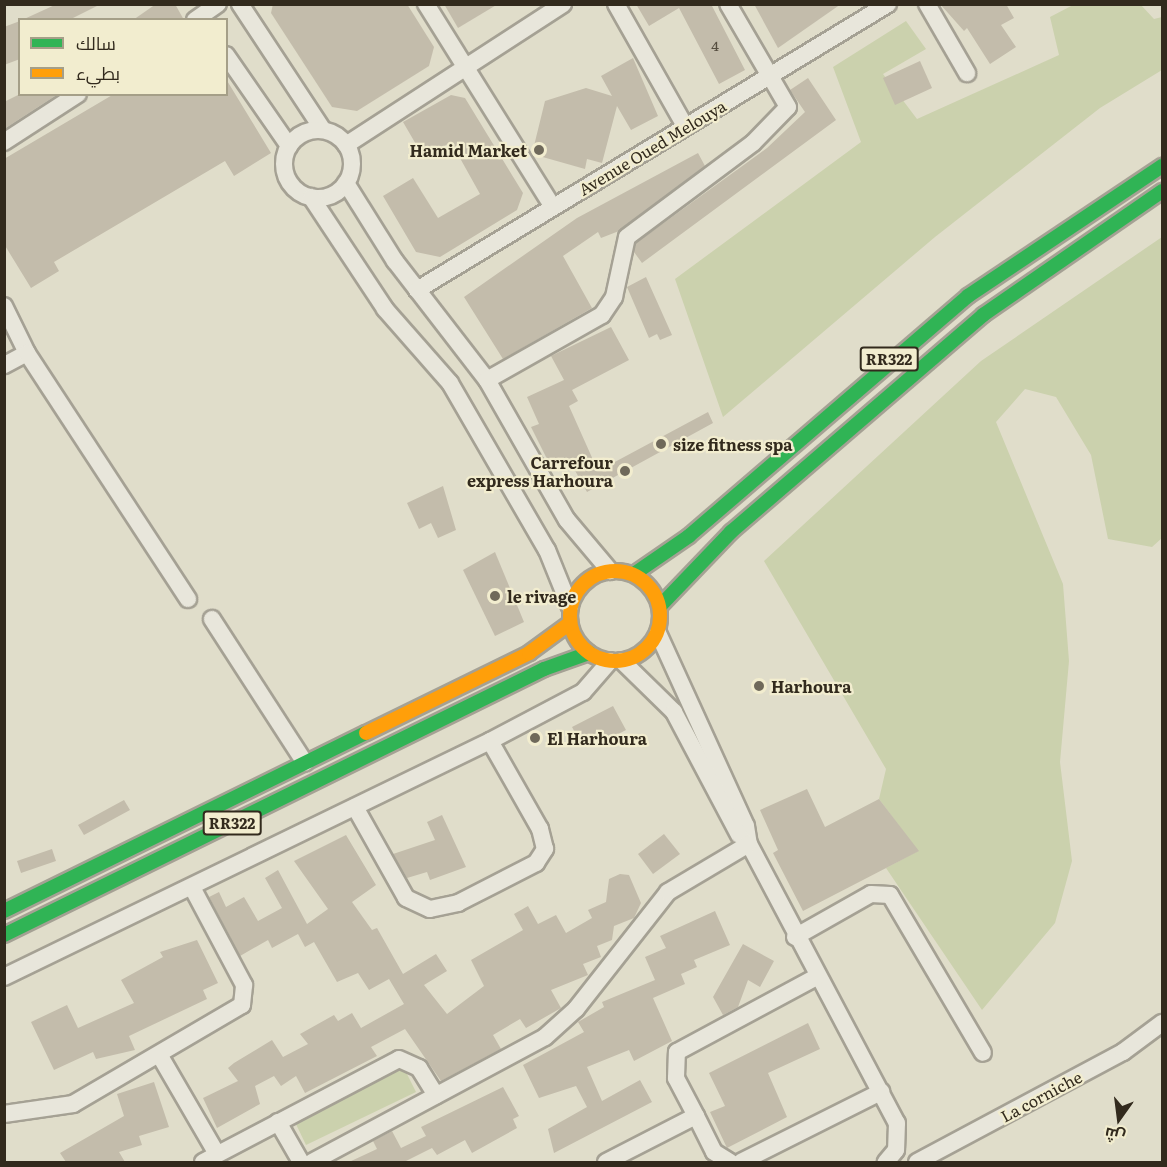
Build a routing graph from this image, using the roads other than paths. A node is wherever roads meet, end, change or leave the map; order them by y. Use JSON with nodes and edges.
{"nodes":[{"id":1,"x":218,"y":4,"type":"edge"},
{"id":2,"x":240,"y":4,"type":"edge"},
{"id":3,"x":426,"y":4,"type":"edge"},
{"id":4,"x":563,"y":4,"type":"edge"},
{"id":5,"x":616,"y":4,"type":"edge"},
{"id":6,"x":728,"y":4,"type":"edge"},
{"id":7,"x":888,"y":4,"type":"edge"},
{"id":8,"x":927,"y":4,"type":"edge"},
{"id":9,"x":198,"y":15,"type":"edge"},
{"id":10,"x":228,"y":58,"type":"edge"},
{"id":11,"x":466,"y":68,"type":"junction"},
{"id":12,"x":968,"y":73,"type":"dead end"},
{"id":13,"x":770,"y":77,"type":"junction"},
{"id":14,"x":75,"y":96,"type":"edge"},
{"id":15,"x":685,"y":126,"type":"junction"},
{"id":16,"x":323,"y":130,"type":"junction"},
{"id":17,"x":4,"y":142,"type":"edge"},
{"id":18,"x":346,"y":145,"type":"junction"},
{"id":19,"x":289,"y":146,"type":"junction"},
{"id":20,"x":1162,"y":166,"type":"edge"},
{"id":21,"x":346,"y":183,"type":"junction"},
{"id":22,"x":1162,"y":191,"type":"edge"},
{"id":23,"x":311,"y":197,"type":"junction"},
{"id":24,"x":552,"y":206,"type":"junction"},
{"id":25,"x":417,"y":290,"type":"junction"},
{"id":26,"x":4,"y":306,"type":"edge"},
{"id":27,"x":27,"y":353,"type":"junction"},
{"id":28,"x":4,"y":365,"type":"edge"},
{"id":29,"x":487,"y":380,"type":"junction"},
{"id":30,"x":610,"y":571,"type":"junction"},
{"id":31,"x":634,"y":574,"type":"junction"},
{"id":32,"x":188,"y":599,"type":"dead end"},
{"id":33,"x":660,"y":606,"type":"junction"},
{"id":34,"x":570,"y":615,"type":"junction"},
{"id":35,"x":212,"y":620,"type":"dead end"},
{"id":36,"x":658,"y":633,"type":"junction"},
{"id":37,"x":589,"y":653,"type":"junction"},
{"id":38,"x":616,"y":661,"type":"junction"},
{"id":39,"x":490,"y":741,"type":"junction"},
{"id":40,"x":305,"y":763,"type":"junction"},
{"id":41,"x":355,"y":807,"type":"junction"},
{"id":42,"x":733,"y":812,"type":"junction"},
{"id":43,"x":748,"y":844,"type":"junction"},
{"id":44,"x":192,"y":887,"type":"junction"},
{"id":45,"x":4,"y":910,"type":"edge"},
{"id":46,"x":4,"y":935,"type":"edge"},
{"id":47,"x":795,"y":937,"type":"junction"},
{"id":48,"x":816,"y":976,"type":"junction"},
{"id":49,"x":4,"y":977,"type":"edge"},
{"id":50,"x":1162,"y":1023,"type":"edge"},
{"id":51,"x":983,"y":1053,"type":"dead end"},
{"id":52,"x":159,"y":1056,"type":"junction"},
{"id":53,"x":881,"y":1092,"type":"junction"},
{"id":54,"x":436,"y":1095,"type":"junction"},
{"id":55,"x":4,"y":1114,"type":"edge"},
{"id":56,"x":696,"y":1116,"type":"junction"},
{"id":57,"x":279,"y":1122,"type":"junction"},
{"id":58,"x":210,"y":1158,"type":"edge"},
{"id":59,"x":301,"y":1162,"type":"edge"},
{"id":60,"x":312,"y":1162,"type":"edge"},
{"id":61,"x":606,"y":1162,"type":"edge"},
{"id":62,"x":730,"y":1162,"type":"edge"},
{"id":63,"x":741,"y":1162,"type":"edge"},
{"id":64,"x":886,"y":1162,"type":"edge"},
{"id":65,"x":917,"y":1162,"type":"edge"}],
"edges":[{"from":1,"to":9,"type":"street"},
{"from":2,"to":16,"type":"street"},
{"from":3,"to":11,"type":"street"},
{"from":4,"to":11,"type":"street"},
{"from":5,"to":15,"type":"street"},
{"from":6,"to":13,"type":"street"},
{"from":7,"to":13,"type":"street","name":"Avenue Oued Melouya"},
{"from":8,"to":12,"type":"street"},
{"from":10,"to":19,"type":"street"},
{"from":11,"to":18,"type":"street"},
{"from":11,"to":24,"type":"street"},
{"from":13,"to":15,"type":"street","name":"Avenue Oued Melouya"},
{"from":13,"to":29,"type":"street"},
{"from":14,"to":17,"type":"street"},
{"from":15,"to":24,"type":"street","name":"Avenue Oued Melouya"},
{"from":16,"to":18,"type":"street"},
{"from":16,"to":19,"type":"street"},
{"from":18,"to":21,"type":"street"},
{"from":19,"to":23,"type":"street"},
{"from":20,"to":31,"type":"main road","number":"RR322"},
{"from":21,"to":23,"type":"street"},
{"from":21,"to":25,"type":"street"},
{"from":22,"to":33,"type":"main road","number":"RR322"},
{"from":23,"to":34,"type":"street"},
{"from":24,"to":25,"type":"street","name":"Avenue Oued Melouya"},
{"from":25,"to":29,"type":"street"},
{"from":26,"to":27,"type":"street"},
{"from":27,"to":28,"type":"street"},
{"from":27,"to":32,"type":"street"},
{"from":29,"to":30,"type":"street"},
{"from":30,"to":31,"type":"main road"},
{"from":30,"to":34,"type":"main road","number":"RR322"},
{"from":31,"to":33,"type":"main road"},
{"from":33,"to":36,"type":"main road"},
{"from":34,"to":37,"type":"main road"},
{"from":34,"to":40,"type":"main road","number":"RR322"},
{"from":35,"to":40,"type":"street"},
{"from":36,"to":38,"type":"main road"},
{"from":36,"to":42,"type":"street"},
{"from":37,"to":38,"type":"main road"},
{"from":37,"to":46,"type":"main road","number":"RR322"},
{"from":38,"to":39,"type":"street"},
{"from":38,"to":42,"type":"street"},
{"from":39,"to":41,"type":"street"},
{"from":39,"to":41,"type":"street"},
{"from":40,"to":45,"type":"main road","number":"RR322"},
{"from":41,"to":44,"type":"street"},
{"from":42,"to":43,"type":"street"},
{"from":43,"to":47,"type":"street"},
{"from":43,"to":54,"type":"street"},
{"from":44,"to":49,"type":"street"},
{"from":44,"to":52,"type":"street"},
{"from":47,"to":48,"type":"street"},
{"from":47,"to":51,"type":"street"},
{"from":48,"to":53,"type":"street"},
{"from":48,"to":56,"type":"street"},
{"from":50,"to":65,"type":"street","name":"La corniche"},
{"from":52,"to":55,"type":"street"},
{"from":52,"to":58,"type":"street"},
{"from":53,"to":63,"type":"street"},
{"from":53,"to":64,"type":"street"},
{"from":54,"to":57,"type":"street"},
{"from":54,"to":60,"type":"street"},
{"from":56,"to":61,"type":"street"},
{"from":56,"to":62,"type":"street"},
{"from":57,"to":58,"type":"street"},
{"from":57,"to":59,"type":"street"}]}
